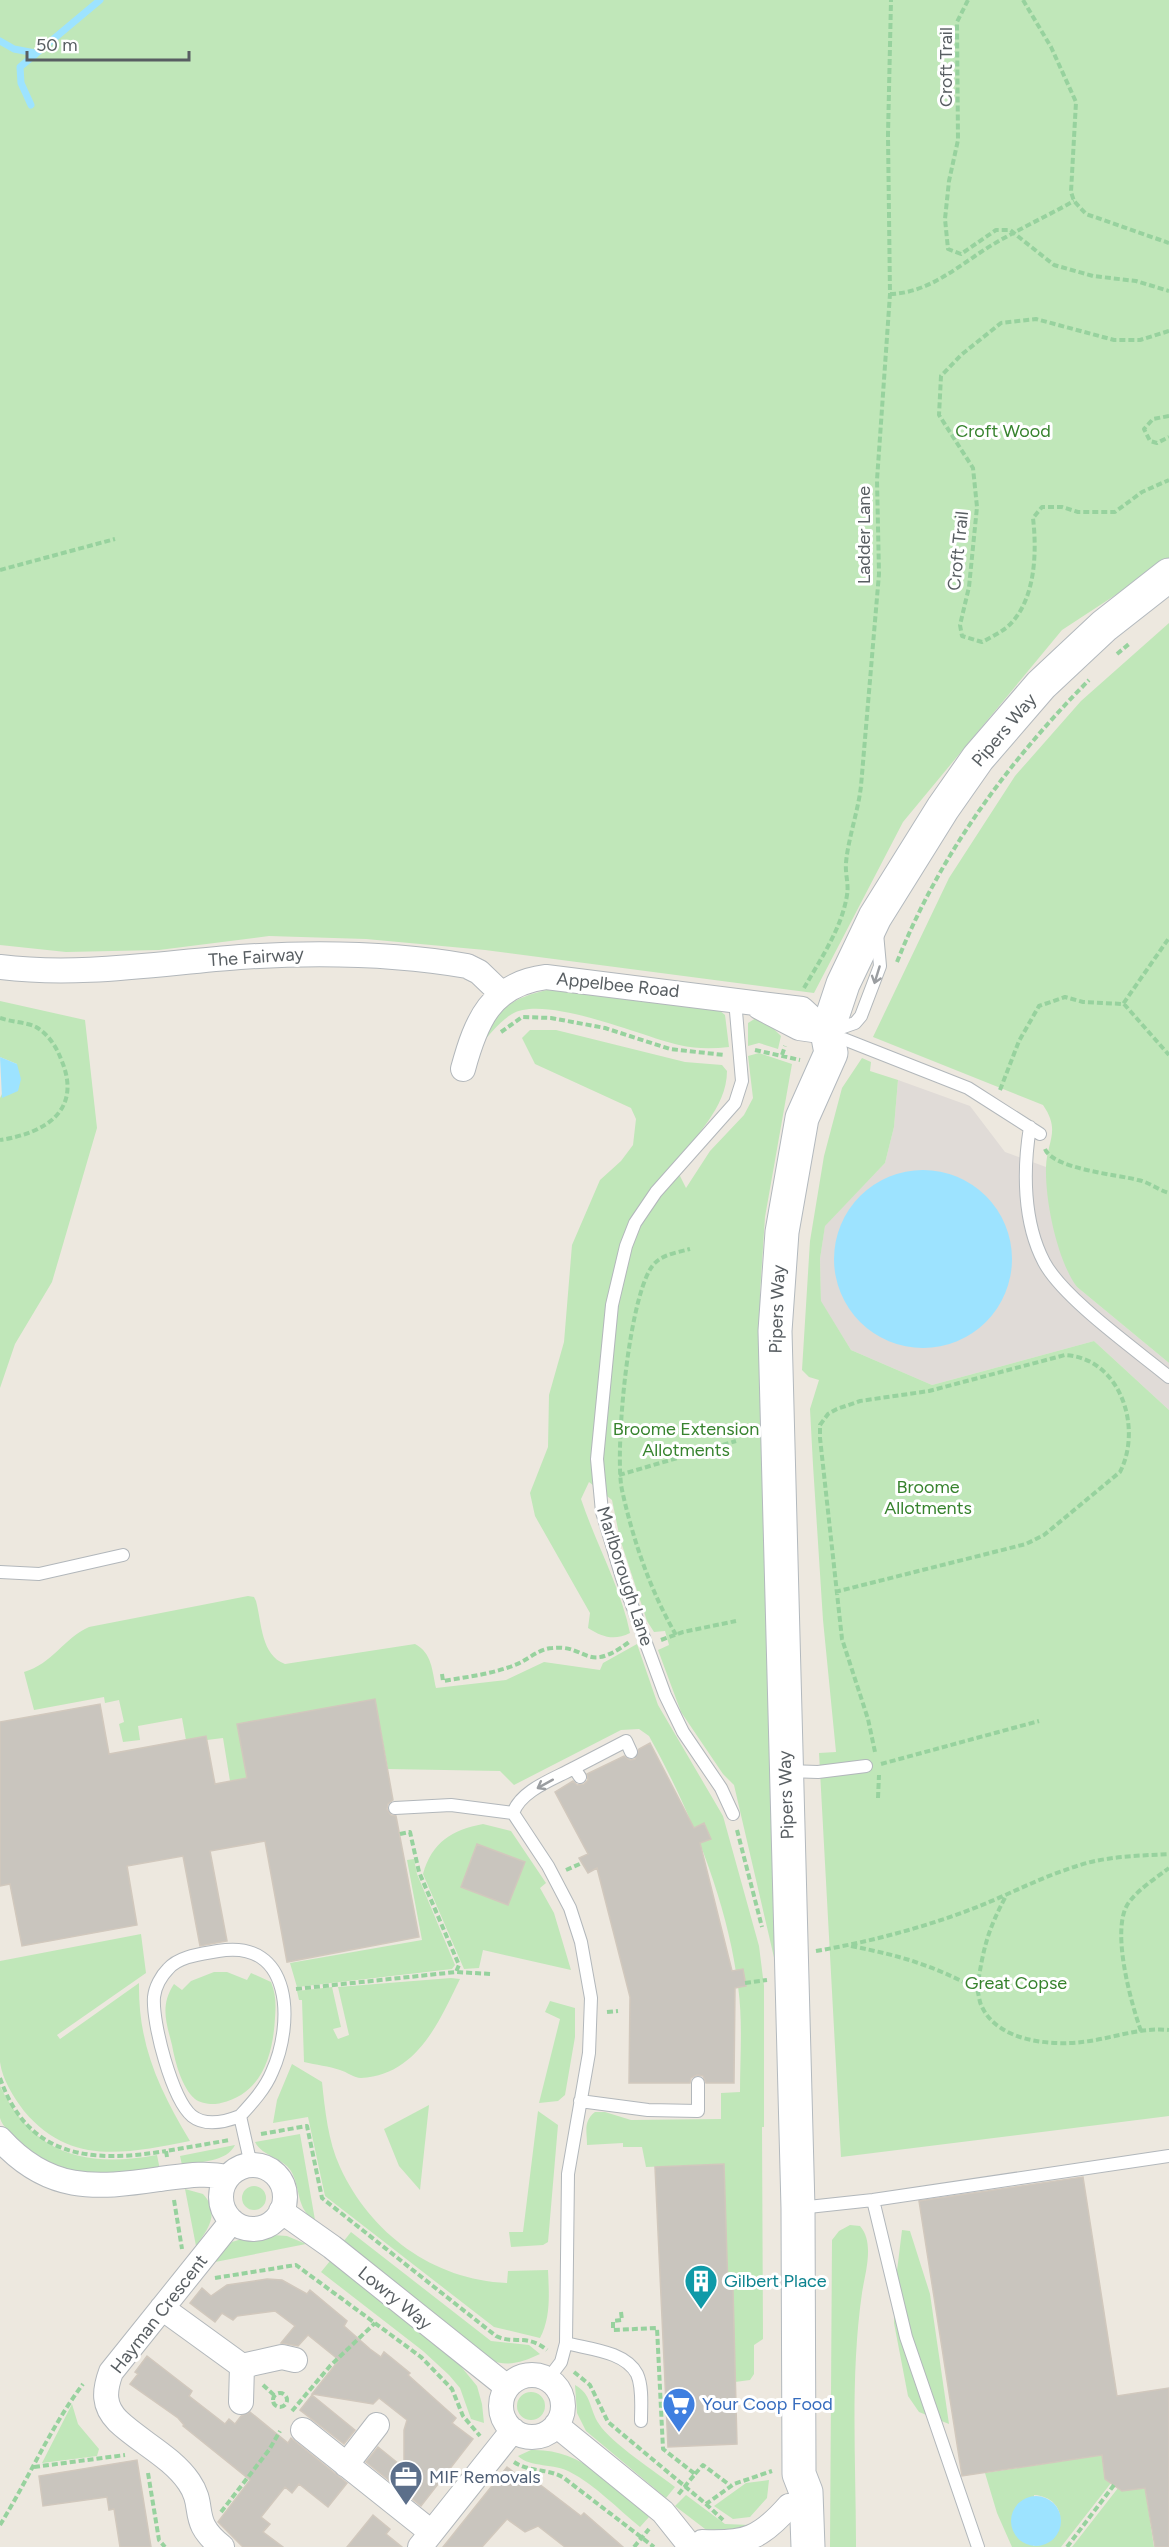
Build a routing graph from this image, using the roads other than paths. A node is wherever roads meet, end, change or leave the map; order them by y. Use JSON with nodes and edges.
{"nodes":[{"id":1,"x":1169,"y":575,"type":"edge"},
{"id":2,"x":0,"y":967,"type":"edge"},
{"id":3,"x":502,"y":994,"type":"junction"},
{"id":4,"x":743,"y":1001,"type":"junction"},
{"id":5,"x":827,"y":1032,"type":"junction"},
{"id":6,"x":463,"y":1069,"type":"dead end"},
{"id":7,"x":802,"y":1118,"type":"junction"},
{"id":8,"x":1169,"y":1377,"type":"edge"},
{"id":9,"x":123,"y":1555,"type":"dead end"},
{"id":10,"x":0,"y":1572,"type":"edge"},
{"id":11,"x":631,"y":1752,"type":"dead end"},
{"id":12,"x":872,"y":1765,"type":"road end"},
{"id":13,"x":786,"y":1771,"type":"junction"},
{"id":14,"x":395,"y":1808,"type":"dead end"},
{"id":15,"x":513,"y":1813,"type":"junction"},
{"id":16,"x":732,"y":1814,"type":"dead end"},
{"id":17,"x":698,"y":2083,"type":"dead end"},
{"id":18,"x":579,"y":2101,"type":"junction"},
{"id":19,"x":240,"y":2116,"type":"junction"},
{"id":20,"x":0,"y":2139,"type":"edge"},
{"id":21,"x":1169,"y":2158,"type":"edge"},
{"id":22,"x":251,"y":2165,"type":"junction"},
{"id":23,"x":228,"y":2177,"type":"junction"},
{"id":24,"x":873,"y":2200,"type":"junction"},
{"id":25,"x":798,"y":2208,"type":"junction"},
{"id":26,"x":281,"y":2211,"type":"junction"},
{"id":27,"x":232,"y":2221,"type":"junction"},
{"id":28,"x":162,"y":2308,"type":"junction"},
{"id":29,"x":566,"y":2343,"type":"junction"},
{"id":30,"x":295,"y":2360,"type":"dead end"},
{"id":31,"x":242,"y":2366,"type":"junction"},
{"id":32,"x":548,"y":2379,"type":"junction"},
{"id":33,"x":507,"y":2387,"type":"junction"},
{"id":34,"x":241,"y":2402,"type":"dead end"},
{"id":35,"x":298,"y":2420,"type":"road end"},
{"id":36,"x":641,"y":2421,"type":"dead end"},
{"id":37,"x":377,"y":2425,"type":"dead end"},
{"id":38,"x":556,"y":2425,"type":"junction"},
{"id":39,"x":513,"y":2430,"type":"junction"},
{"id":40,"x":346,"y":2464,"type":"junction"},
{"id":41,"x":784,"y":2483,"type":"junction"},
{"id":42,"x":425,"y":2540,"type":"edge"},
{"id":43,"x":701,"y":2545,"type":"edge"},
{"id":44,"x":222,"y":2547,"type":"edge"},
{"id":45,"x":789,"y":2547,"type":"edge"},
{"id":46,"x":808,"y":2547,"type":"edge"},
{"id":47,"x":978,"y":2547,"type":"edge"}],
"edges":[{"from":1,"to":5,"type":"main road","name":"Pipers Way"},
{"from":2,"to":3,"type":"street","name":"The Fairway"},
{"from":3,"to":4,"type":"street","name":"Appelbee Road"},
{"from":3,"to":6,"type":"street","name":"Appelbee Road"},
{"from":4,"to":5,"type":"street","name":"Appelbee Road"},
{"from":4,"to":16,"type":"lane","name":"Marlborough Lane"},
{"from":5,"to":7,"type":"main road","name":"Pipers Way"},
{"from":5,"to":7,"type":"main road","name":"Pipers Way"},
{"from":5,"to":8,"type":"lane"},
{"from":7,"to":13,"type":"main road","name":"Pipers Way"},
{"from":9,"to":10,"type":"lane"},
{"from":11,"to":15,"type":"lane","one_way":true},
{"from":12,"to":13,"type":"lane"},
{"from":13,"to":25,"type":"main road","name":"Pipers Way"},
{"from":14,"to":15,"type":"lane"},
{"from":15,"to":18,"type":"lane"},
{"from":17,"to":18,"type":"lane"},
{"from":18,"to":29,"type":"lane"},
{"from":19,"to":19,"type":"lane"},
{"from":19,"to":22,"type":"lane"},
{"from":20,"to":23,"type":"street"},
{"from":21,"to":24,"type":"lane"},
{"from":22,"to":23,"type":"street"},
{"from":22,"to":26,"type":"street"},
{"from":23,"to":27,"type":"street"},
{"from":24,"to":25,"type":"lane"},
{"from":24,"to":47,"type":"lane"},
{"from":25,"to":41,"type":"main road","name":"Pipers Way"},
{"from":26,"to":27,"type":"street"},
{"from":26,"to":33,"type":"street","name":"Lowry Way"},
{"from":27,"to":28,"type":"street","name":"Hayman Crescent"},
{"from":28,"to":31,"type":"street"},
{"from":28,"to":44,"type":"street","name":"Hayman Crescent"},
{"from":29,"to":32,"type":"lane"},
{"from":29,"to":36,"type":"lane"},
{"from":30,"to":31,"type":"street"},
{"from":31,"to":34,"type":"street"},
{"from":32,"to":33,"type":"street"},
{"from":32,"to":38,"type":"street"},
{"from":33,"to":39,"type":"street"},
{"from":35,"to":40,"type":"street"},
{"from":37,"to":40,"type":"street"},
{"from":38,"to":39,"type":"street"},
{"from":38,"to":43,"type":"street"},
{"from":39,"to":42,"type":"street"},
{"from":40,"to":42,"type":"street"},
{"from":41,"to":43,"type":"street"},
{"from":41,"to":45,"type":"main road","name":"Pipers Way"},
{"from":41,"to":46,"type":"main road","name":"Pipers Way"}]}
